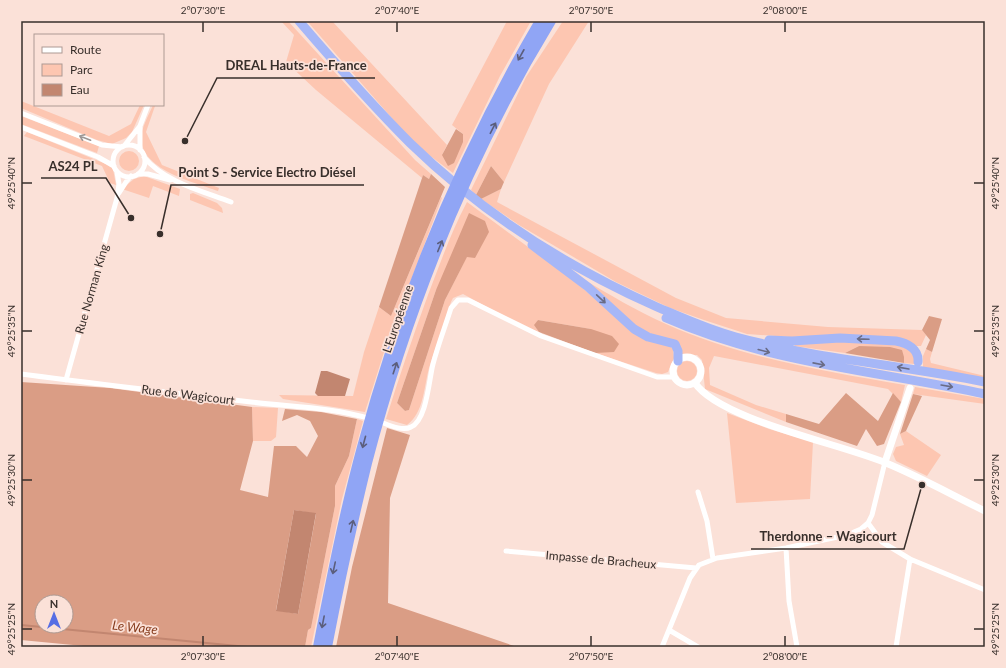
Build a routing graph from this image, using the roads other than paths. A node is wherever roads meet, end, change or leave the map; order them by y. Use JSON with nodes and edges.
{"nodes":[{"id":1,"x":293,"y":21,"type":"edge"},
{"id":2,"x":299,"y":21,"type":"edge"},
{"id":3,"x":540,"y":21,"type":"edge"},
{"id":4,"x":551,"y":21,"type":"edge"},
{"id":5,"x":557,"y":21,"type":"edge"},
{"id":6,"x":531,"y":57,"type":"junction"},
{"id":7,"x":148,"y":106,"type":"edge"},
{"id":8,"x":21,"y":113,"type":"edge"},
{"id":9,"x":140,"y":126,"type":"junction"},
{"id":10,"x":21,"y":127,"type":"edge"},
{"id":11,"x":123,"y":147,"type":"junction"},
{"id":12,"x":140,"y":150,"type":"junction"},
{"id":13,"x":144,"y":157,"type":"junction"},
{"id":14,"x":114,"y":166,"type":"junction"},
{"id":15,"x":117,"y":172,"type":"junction"},
{"id":16,"x":138,"y":174,"type":"junction"},
{"id":17,"x":132,"y":176,"type":"junction"},
{"id":18,"x":445,"y":176,"type":"junction"},
{"id":19,"x":179,"y":182,"type":"junction"},
{"id":20,"x":117,"y":198,"type":"junction"},
{"id":21,"x":231,"y":202,"type":"dead end"},
{"id":22,"x":478,"y":203,"type":"junction"},
{"id":23,"x":526,"y":241,"type":"junction"},
{"id":24,"x":687,"y":320,"type":"junction"},
{"id":25,"x":678,"y":361,"type":"junction"},
{"id":26,"x":918,"y":362,"type":"dead end"},
{"id":27,"x":21,"y":374,"type":"edge"},
{"id":28,"x":675,"y":377,"type":"junction"},
{"id":29,"x":66,"y":380,"type":"junction"},
{"id":30,"x":985,"y":382,"type":"edge"},
{"id":31,"x":695,"y":383,"type":"junction"},
{"id":32,"x":910,"y":388,"type":"dead end"},
{"id":33,"x":985,"y":394,"type":"edge"},
{"id":34,"x":885,"y":462,"type":"junction"},
{"id":35,"x":698,"y":492,"type":"dead end"},
{"id":36,"x":985,"y":511,"type":"edge"},
{"id":37,"x":868,"y":523,"type":"junction"},
{"id":38,"x":786,"y":548,"type":"junction"},
{"id":39,"x":506,"y":551,"type":"dead end"},
{"id":40,"x":910,"y":559,"type":"junction"},
{"id":41,"x":713,"y":560,"type":"junction"},
{"id":42,"x":696,"y":568,"type":"junction"},
{"id":43,"x":985,"y":590,"type":"edge"},
{"id":44,"x":669,"y":630,"type":"junction"},
{"id":45,"x":318,"y":647,"type":"edge"},
{"id":46,"x":327,"y":647,"type":"edge"},
{"id":47,"x":662,"y":647,"type":"edge"},
{"id":48,"x":698,"y":647,"type":"edge"},
{"id":49,"x":797,"y":647,"type":"edge"},
{"id":50,"x":896,"y":647,"type":"edge"}],
"edges":[{"from":1,"to":18,"type":"highway"},
{"from":2,"to":18,"type":"highway"},
{"from":3,"to":45,"type":"highway","name":"L'Européenne","one_way":true},
{"from":4,"to":6,"type":"highway","name":"L'Européenne"},
{"from":5,"to":6,"type":"highway"},
{"from":46,"to":6,"type":"highway","name":"L'Européenne","one_way":true},
{"from":7,"to":9,"type":"street"},
{"from":11,"to":8,"type":"street","one_way":true},
{"from":9,"to":11,"type":"street"},
{"from":9,"to":12,"type":"street"},
{"from":10,"to":14,"type":"street"},
{"from":11,"to":12,"type":"street"},
{"from":11,"to":14,"type":"street"},
{"from":12,"to":13,"type":"street"},
{"from":13,"to":16,"type":"street"},
{"from":13,"to":19,"type":"street"},
{"from":14,"to":15,"type":"street"},
{"from":15,"to":17,"type":"street"},
{"from":15,"to":20,"type":"street","name":"Rue Norman King"},
{"from":16,"to":17,"type":"street"},
{"from":16,"to":19,"type":"street"},
{"from":17,"to":20,"type":"street","name":"Rue Norman King"},
{"from":18,"to":22,"type":"highway"},
{"from":19,"to":21,"type":"street"},
{"from":20,"to":29,"type":"street","name":"Rue Norman King"},
{"from":22,"to":23,"type":"highway"},
{"from":22,"to":24,"type":"highway"},
{"from":23,"to":25,"type":"highway","one_way":true},
{"from":23,"to":33,"type":"highway","one_way":true},
{"from":26,"to":24,"type":"highway","one_way":true},
{"from":30,"to":24,"type":"highway","one_way":true},
{"from":25,"to":28,"type":"street"},
{"from":25,"to":31,"type":"street"},
{"from":27,"to":29,"type":"street","name":"Rue de Wagicourt"},
{"from":28,"to":29,"type":"street","name":"Rue de Wagicourt"},
{"from":28,"to":31,"type":"street"},
{"from":31,"to":34,"type":"street"},
{"from":32,"to":34,"type":"street"},
{"from":34,"to":36,"type":"street"},
{"from":34,"to":37,"type":"street"},
{"from":35,"to":41,"type":"street"},
{"from":37,"to":38,"type":"street"},
{"from":37,"to":40,"type":"street"},
{"from":38,"to":41,"type":"street"},
{"from":38,"to":49,"type":"street"},
{"from":39,"to":42,"type":"street","name":"Impasse de Bracheux"},
{"from":40,"to":43,"type":"street"},
{"from":40,"to":50,"type":"street"},
{"from":41,"to":42,"type":"street"},
{"from":42,"to":44,"type":"street"},
{"from":44,"to":47,"type":"street"},
{"from":44,"to":48,"type":"street"}]}
